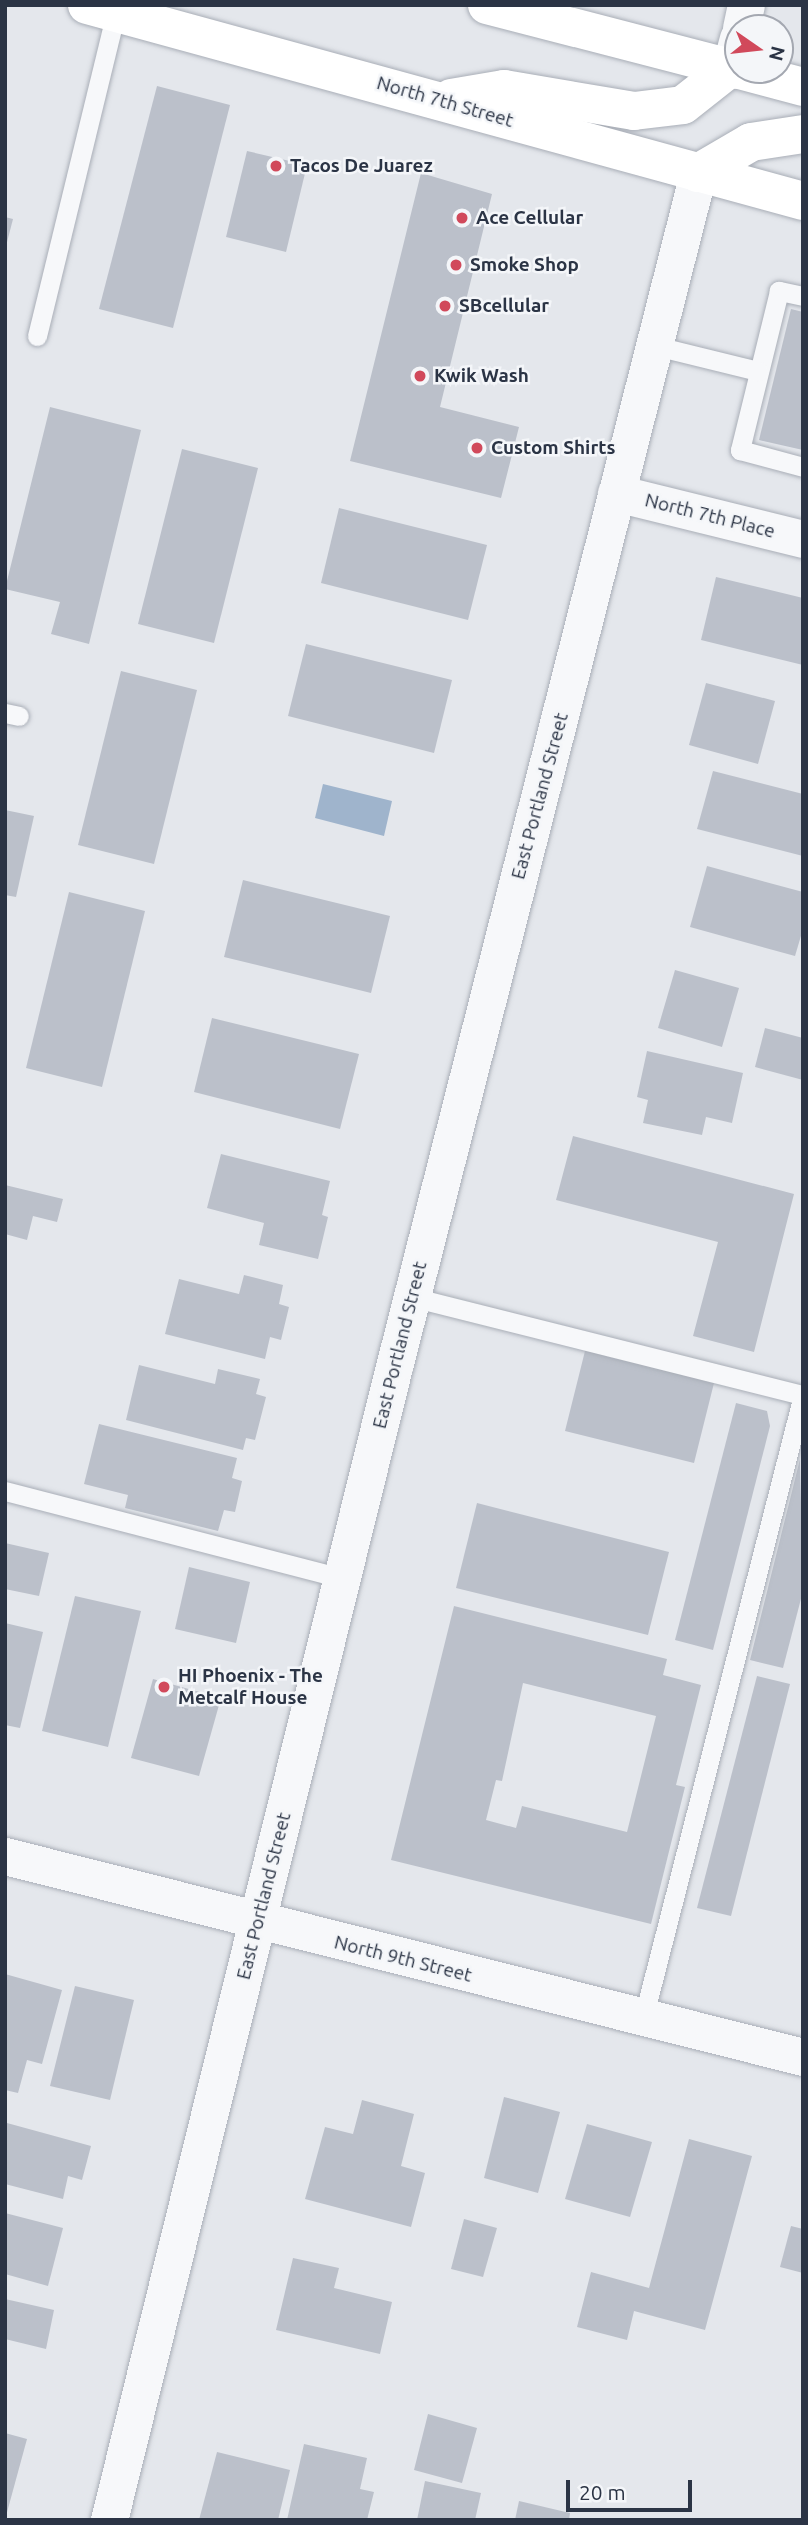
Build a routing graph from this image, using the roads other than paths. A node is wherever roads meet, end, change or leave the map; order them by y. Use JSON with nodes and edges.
{"nodes":[{"id":1,"x":486,"y":5,"type":"edge"},
{"id":2,"x":101,"y":9,"type":"edge"},
{"id":3,"x":724,"y":58,"type":"edge"},
{"id":4,"x":724,"y":71,"type":"edge"},
{"id":5,"x":440,"y":100,"type":"junction"},
{"id":6,"x":803,"y":134,"type":"edge"},
{"id":7,"x":698,"y":173,"type":"junction"},
{"id":8,"x":803,"y":201,"type":"edge"},
{"id":9,"x":803,"y":296,"type":"edge"},
{"id":10,"x":37,"y":336,"type":"dead end"},
{"id":11,"x":652,"y":345,"type":"junction"},
{"id":12,"x":758,"y":371,"type":"junction"},
{"id":13,"x":803,"y":467,"type":"edge"},
{"id":14,"x":616,"y":493,"type":"junction"},
{"id":15,"x":803,"y":539,"type":"edge"},
{"id":16,"x":412,"y":1297,"type":"junction"},
{"id":17,"x":803,"y":1395,"type":"edge"},
{"id":18,"x":5,"y":1491,"type":"edge"},
{"id":19,"x":342,"y":1578,"type":"junction"},
{"id":20,"x":5,"y":1856,"type":"edge"},
{"id":21,"x":257,"y":1922,"type":"junction"},
{"id":22,"x":643,"y":2019,"type":"junction"},
{"id":23,"x":803,"y":2057,"type":"edge"},
{"id":24,"x":109,"y":2520,"type":"edge"}],
"edges":[{"from":1,"to":3,"type":"main road"},
{"from":2,"to":5,"type":"main road","name":"North 7th Street"},
{"from":2,"to":10,"type":"lane"},
{"from":4,"to":5,"type":"main road"},
{"from":5,"to":7,"type":"main road","name":"North 7th Street"},
{"from":6,"to":7,"type":"main road"},
{"from":7,"to":8,"type":"main road","name":"North 7th Street"},
{"from":7,"to":11,"type":"street","name":"East Portland Street"},
{"from":9,"to":12,"type":"lane"},
{"from":11,"to":12,"type":"lane"},
{"from":11,"to":14,"type":"street","name":"East Portland Street"},
{"from":12,"to":13,"type":"lane"},
{"from":14,"to":15,"type":"street","name":"North 7th Place"},
{"from":14,"to":16,"type":"street","name":"East Portland Street"},
{"from":16,"to":17,"type":"lane"},
{"from":16,"to":19,"type":"street","name":"East Portland Street"},
{"from":17,"to":22,"type":"lane"},
{"from":18,"to":19,"type":"lane"},
{"from":19,"to":21,"type":"street","name":"East Portland Street"},
{"from":20,"to":21,"type":"street","name":"North 9th Street"},
{"from":21,"to":22,"type":"street","name":"North 9th Street"},
{"from":21,"to":24,"type":"street","name":"East Portland Street"},
{"from":22,"to":23,"type":"street","name":"North 9th Street"}]}
